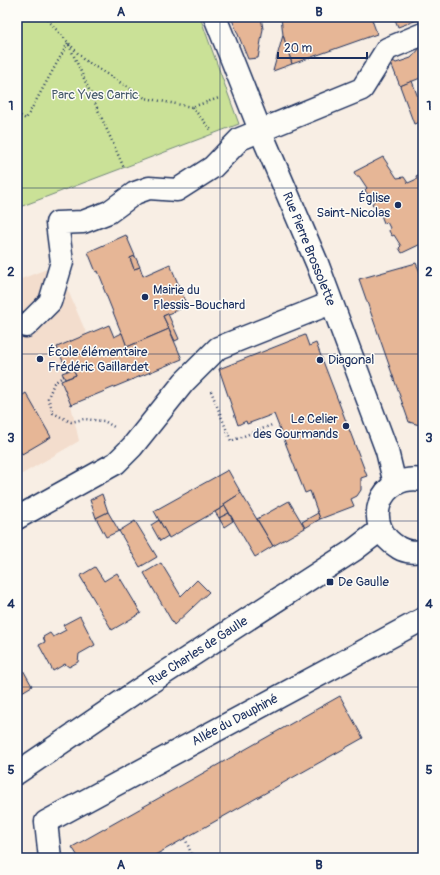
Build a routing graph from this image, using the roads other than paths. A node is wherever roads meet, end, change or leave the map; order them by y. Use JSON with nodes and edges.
{"nodes":[{"id":1,"x":216,"y":17,"type":"edge"},
{"id":2,"x":423,"y":34,"type":"edge"},
{"id":3,"x":260,"y":130,"type":"junction"},
{"id":4,"x":331,"y":303,"type":"junction"},
{"id":5,"x":26,"y":326,"type":"dead end"},
{"id":6,"x":423,"y":480,"type":"edge"},
{"id":7,"x":395,"y":484,"type":"junction"},
{"id":8,"x":17,"y":518,"type":"edge"},
{"id":9,"x":380,"y":530,"type":"junction"},
{"id":10,"x":423,"y":550,"type":"edge"},
{"id":11,"x":423,"y":618,"type":"edge"},
{"id":12,"x":17,"y":773,"type":"edge"},
{"id":13,"x":50,"y":858,"type":"edge"}],
"edges":[{"from":1,"to":3,"type":"street","name":"Rue Pierre Brossolette"},
{"from":2,"to":3,"type":"street"},
{"from":3,"to":4,"type":"street","name":"Rue Pierre Brossolette"},
{"from":3,"to":5,"type":"street"},
{"from":4,"to":7,"type":"street","name":"Rue Pierre Brossolette"},
{"from":4,"to":8,"type":"street"},
{"from":6,"to":7,"type":"street"},
{"from":7,"to":9,"type":"street"},
{"from":9,"to":10,"type":"street"},
{"from":9,"to":12,"type":"street","name":"Rue Charles de Gaulle"},
{"from":11,"to":13,"type":"street","name":"Allée du Dauphiné"}]}
